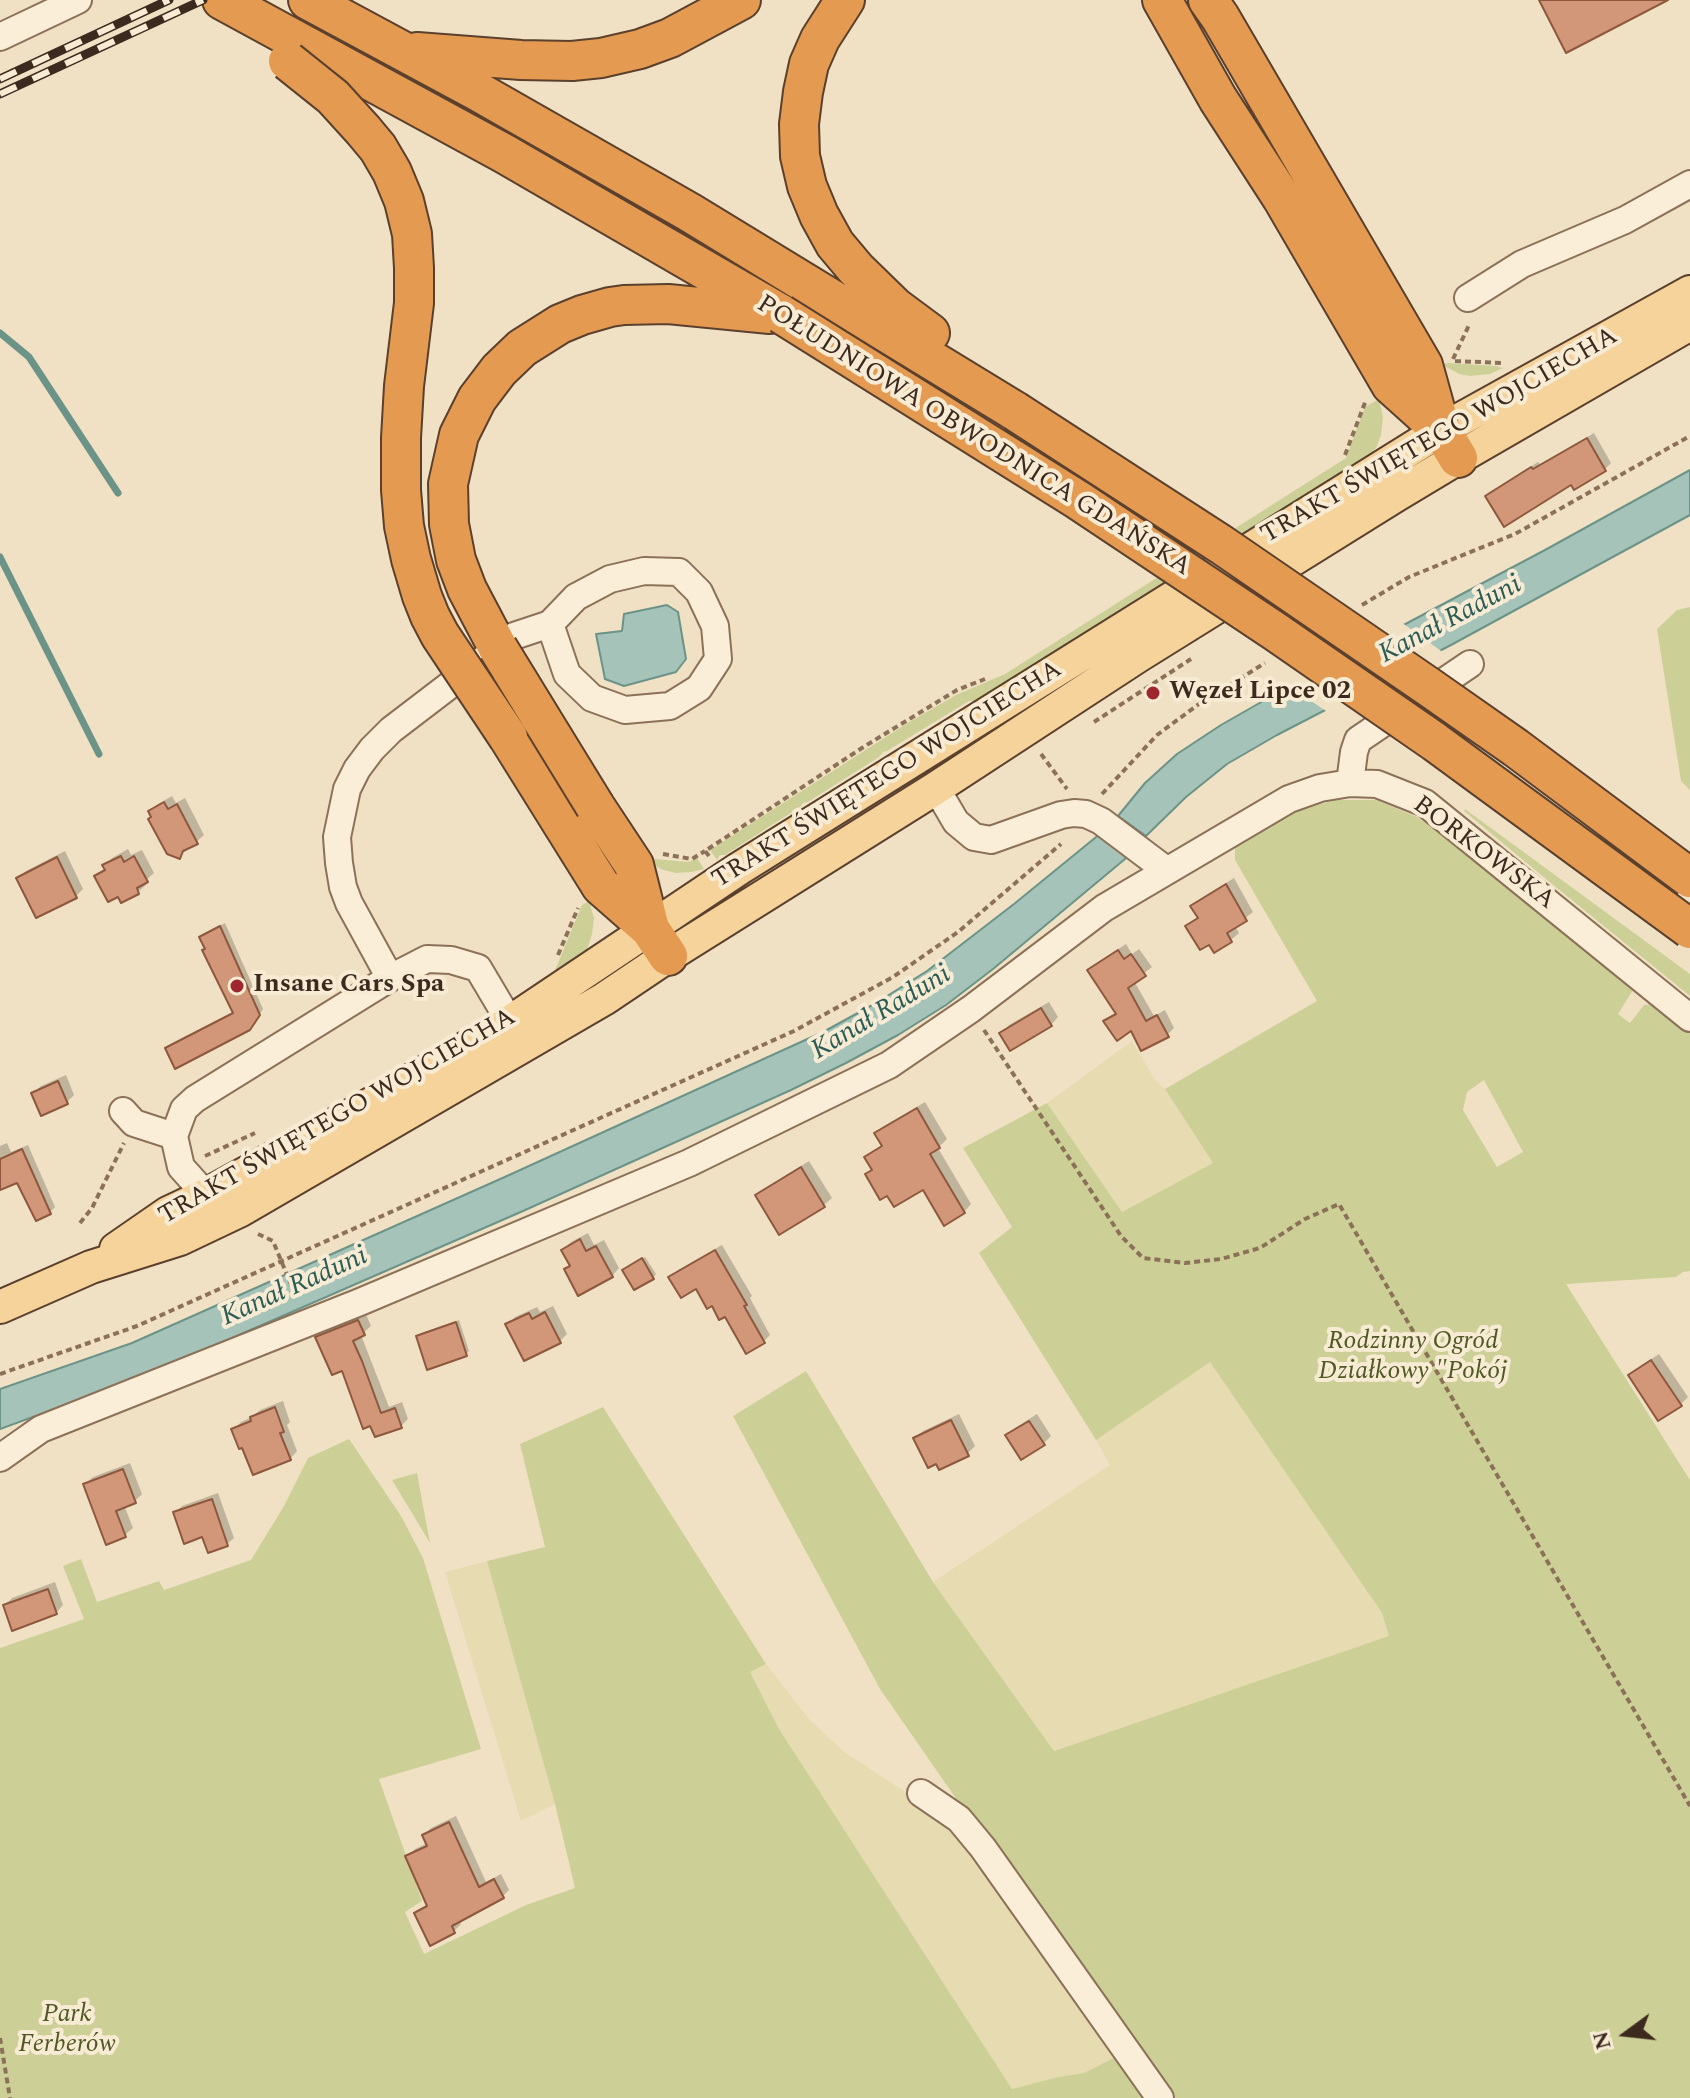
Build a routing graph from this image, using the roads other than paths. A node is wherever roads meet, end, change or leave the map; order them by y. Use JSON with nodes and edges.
{"nodes":[{"id":1,"x":78,"y":0,"type":"edge"},
{"id":2,"x":203,"y":0,"type":"edge"},
{"id":3,"x":222,"y":0,"type":"edge"},
{"id":4,"x":308,"y":0,"type":"edge"},
{"id":5,"x":741,"y":0,"type":"edge"},
{"id":6,"x":845,"y":0,"type":"edge"},
{"id":7,"x":1162,"y":0,"type":"edge"},
{"id":8,"x":1208,"y":0,"type":"edge"},
{"id":9,"x":0,"y":37,"type":"edge"},
{"id":10,"x":403,"y":51,"type":"junction"},
{"id":11,"x":1690,"y":184,"type":"edge"},
{"id":12,"x":1690,"y":292,"type":"edge"},
{"id":13,"x":1468,"y":298,"type":"road end"},
{"id":14,"x":781,"y":314,"type":"junction"},
{"id":15,"x":1690,"y":324,"type":"edge"},
{"id":16,"x":1015,"y":411,"type":"junction"},
{"id":17,"x":1450,"y":444,"type":"junction"},
{"id":18,"x":550,"y":624,"type":"junction"},
{"id":19,"x":1470,"y":664,"type":"dead end"},
{"id":20,"x":1350,"y":783,"type":"junction"},
{"id":21,"x":936,"y":788,"type":"junction"},
{"id":22,"x":579,"y":816,"type":"junction"},
{"id":23,"x":1157,"y":862,"type":"junction"},
{"id":24,"x":1690,"y":878,"type":"edge"},
{"id":25,"x":1690,"y":929,"type":"edge"},
{"id":26,"x":659,"y":943,"type":"junction"},
{"id":27,"x":390,"y":978,"type":"junction"},
{"id":28,"x":1690,"y":1018,"type":"edge"},
{"id":29,"x":510,"y":1022,"type":"junction"},
{"id":30,"x":128,"y":1117,"type":"road end"},
{"id":31,"x":174,"y":1136,"type":"junction"},
{"id":32,"x":206,"y":1195,"type":"junction"},
{"id":33,"x":91,"y":1267,"type":"junction"},
{"id":34,"x":0,"y":1307,"type":"edge"},
{"id":35,"x":0,"y":1458,"type":"edge"},
{"id":36,"x":921,"y":1793,"type":"dead end"},
{"id":37,"x":1160,"y":2098,"type":"edge"}],
"edges":[{"from":1,"to":9,"type":"street"},
{"from":2,"to":22,"type":"highway","bridge":true},
{"from":3,"to":14,"type":"highway","name":"POŁUDNIOWA OBWODNICA GDAŃSKA"},
{"from":4,"to":10,"type":"highway","name":"POŁUDNIOWA OBWODNICA GDAŃSKA"},
{"from":5,"to":10,"type":"highway"},
{"from":6,"to":16,"type":"highway"},
{"from":7,"to":17,"type":"highway"},
{"from":8,"to":17,"type":"highway"},
{"from":10,"to":16,"type":"highway","name":"POŁUDNIOWA OBWODNICA GDAŃSKA"},
{"from":11,"to":13,"type":"street"},
{"from":12,"to":17,"type":"main road","name":"TRAKT ŚWIĘTEGO WOJCIECHA"},
{"from":14,"to":22,"type":"highway","bridge":true},
{"from":14,"to":25,"type":"highway","name":"POŁUDNIOWA OBWODNICA GDAŃSKA","bridge":true},
{"from":15,"to":17,"type":"main road","name":"TRAKT ŚWIĘTEGO WOJCIECHA"},
{"from":16,"to":24,"type":"highway","name":"POŁUDNIOWA OBWODNICA GDAŃSKA","bridge":true},
{"from":17,"to":21,"type":"main road","name":"TRAKT ŚWIĘTEGO WOJCIECHA"},
{"from":17,"to":26,"type":"main road","name":"TRAKT ŚWIĘTEGO WOJCIECHA"},
{"from":18,"to":18,"type":"street"},
{"from":18,"to":27,"type":"street"},
{"from":19,"to":20,"type":"street"},
{"from":20,"to":23,"type":"street","name":"BORKOWSKA"},
{"from":20,"to":28,"type":"street","name":"BORKOWSKA"},
{"from":21,"to":23,"type":"street","name":"TRAKT ŚWIĘTEGO WOJCIECHA"},
{"from":21,"to":26,"type":"main road","name":"TRAKT ŚWIĘTEGO WOJCIECHA"},
{"from":22,"to":26,"type":"highway"},
{"from":22,"to":26,"type":"highway"},
{"from":23,"to":35,"type":"street"},
{"from":26,"to":29,"type":"main road","name":"TRAKT ŚWIĘTEGO WOJCIECHA"},
{"from":26,"to":33,"type":"main road","name":"TRAKT ŚWIĘTEGO WOJCIECHA"},
{"from":27,"to":29,"type":"street"},
{"from":27,"to":31,"type":"street"},
{"from":29,"to":32,"type":"main road","name":"TRAKT ŚWIĘTEGO WOJCIECHA"},
{"from":30,"to":31,"type":"street"},
{"from":31,"to":32,"type":"street"},
{"from":32,"to":33,"type":"main road","name":"TRAKT ŚWIĘTEGO WOJCIECHA"},
{"from":33,"to":34,"type":"main road","name":"TRAKT ŚWIĘTEGO WOJCIECHA"},
{"from":36,"to":37,"type":"street"}]}
